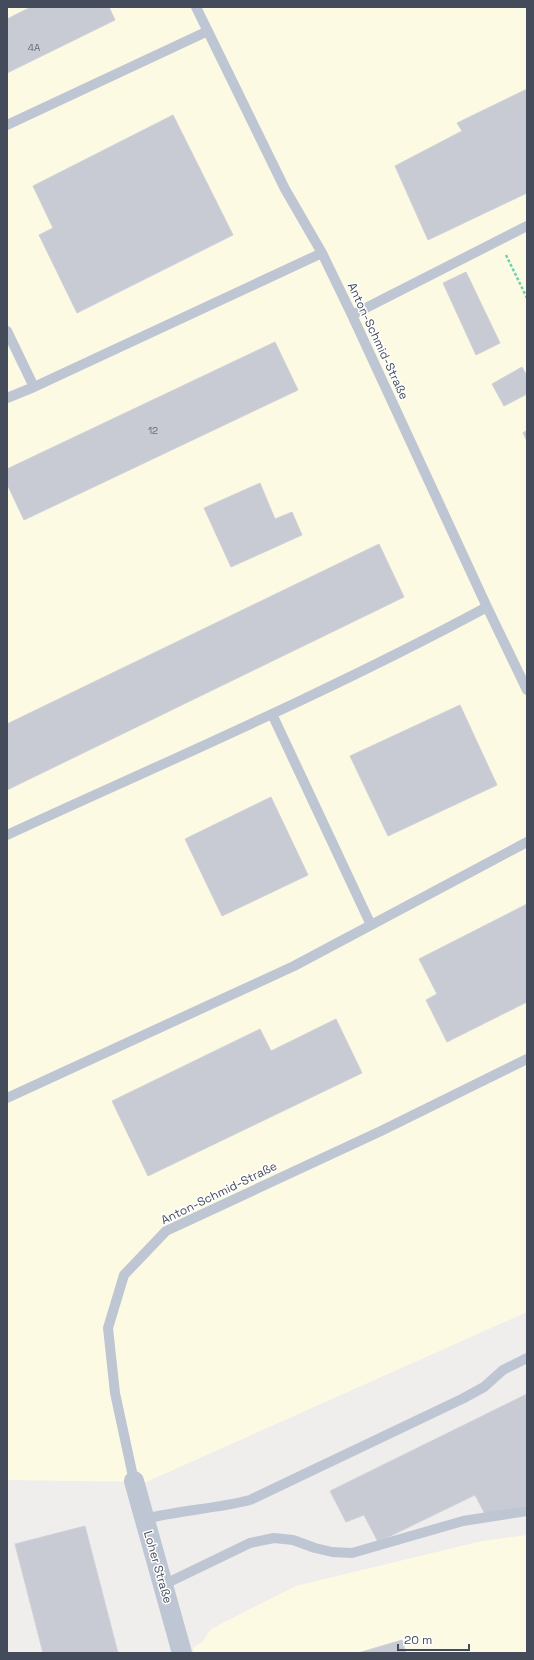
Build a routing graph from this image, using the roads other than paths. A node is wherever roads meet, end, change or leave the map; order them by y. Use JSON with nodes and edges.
{"nodes":[{"id":1,"x":196,"y":7,"type":"edge"},
{"id":2,"x":208,"y":30,"type":"junction"},
{"id":3,"x":7,"y":125,"type":"edge"},
{"id":4,"x":527,"y":226,"type":"edge"},
{"id":5,"x":322,"y":253,"type":"junction"},
{"id":6,"x":352,"y":315,"type":"junction"},
{"id":7,"x":7,"y":331,"type":"edge"},
{"id":8,"x":34,"y":387,"type":"junction"},
{"id":9,"x":7,"y":398,"type":"edge"},
{"id":10,"x":487,"y":607,"type":"junction"},
{"id":11,"x":527,"y":690,"type":"edge"},
{"id":12,"x":272,"y":714,"type":"junction"},
{"id":13,"x":7,"y":835,"type":"edge"},
{"id":14,"x":527,"y":842,"type":"edge"},
{"id":15,"x":371,"y":925,"type":"junction"},
{"id":16,"x":527,"y":1059,"type":"edge"},
{"id":17,"x":7,"y":1098,"type":"edge"},
{"id":18,"x":527,"y":1358,"type":"edge"},
{"id":19,"x":134,"y":1481,"type":"joint"},
{"id":20,"x":527,"y":1512,"type":"edge"},
{"id":21,"x":145,"y":1519,"type":"junction"},
{"id":22,"x":163,"y":1585,"type":"junction"},
{"id":23,"x":182,"y":1653,"type":"edge"}],
"edges":[{"from":1,"to":2,"type":"lane","name":"Anton-Schmid-Straße"},
{"from":2,"to":3,"type":"lane"},
{"from":2,"to":5,"type":"lane","name":"Anton-Schmid-Straße"},
{"from":4,"to":6,"type":"lane"},
{"from":5,"to":6,"type":"lane","name":"Anton-Schmid-Straße"},
{"from":5,"to":8,"type":"lane"},
{"from":6,"to":10,"type":"lane","name":"Anton-Schmid-Straße"},
{"from":7,"to":8,"type":"lane"},
{"from":8,"to":9,"type":"lane"},
{"from":10,"to":11,"type":"lane","name":"Anton-Schmid-Straße"},
{"from":10,"to":12,"type":"lane"},
{"from":12,"to":13,"type":"lane"},
{"from":12,"to":15,"type":"lane"},
{"from":14,"to":15,"type":"lane"},
{"from":15,"to":17,"type":"lane"},
{"from":16,"to":19,"type":"lane","name":"Anton-Schmid-Straße"},
{"from":18,"to":21,"type":"lane"},
{"from":19,"to":21,"type":"street","name":"Loher Straße"},
{"from":20,"to":22,"type":"lane"},
{"from":21,"to":22,"type":"street","name":"Loher Straße"},
{"from":22,"to":23,"type":"street","name":"Loher Straße"}]}
